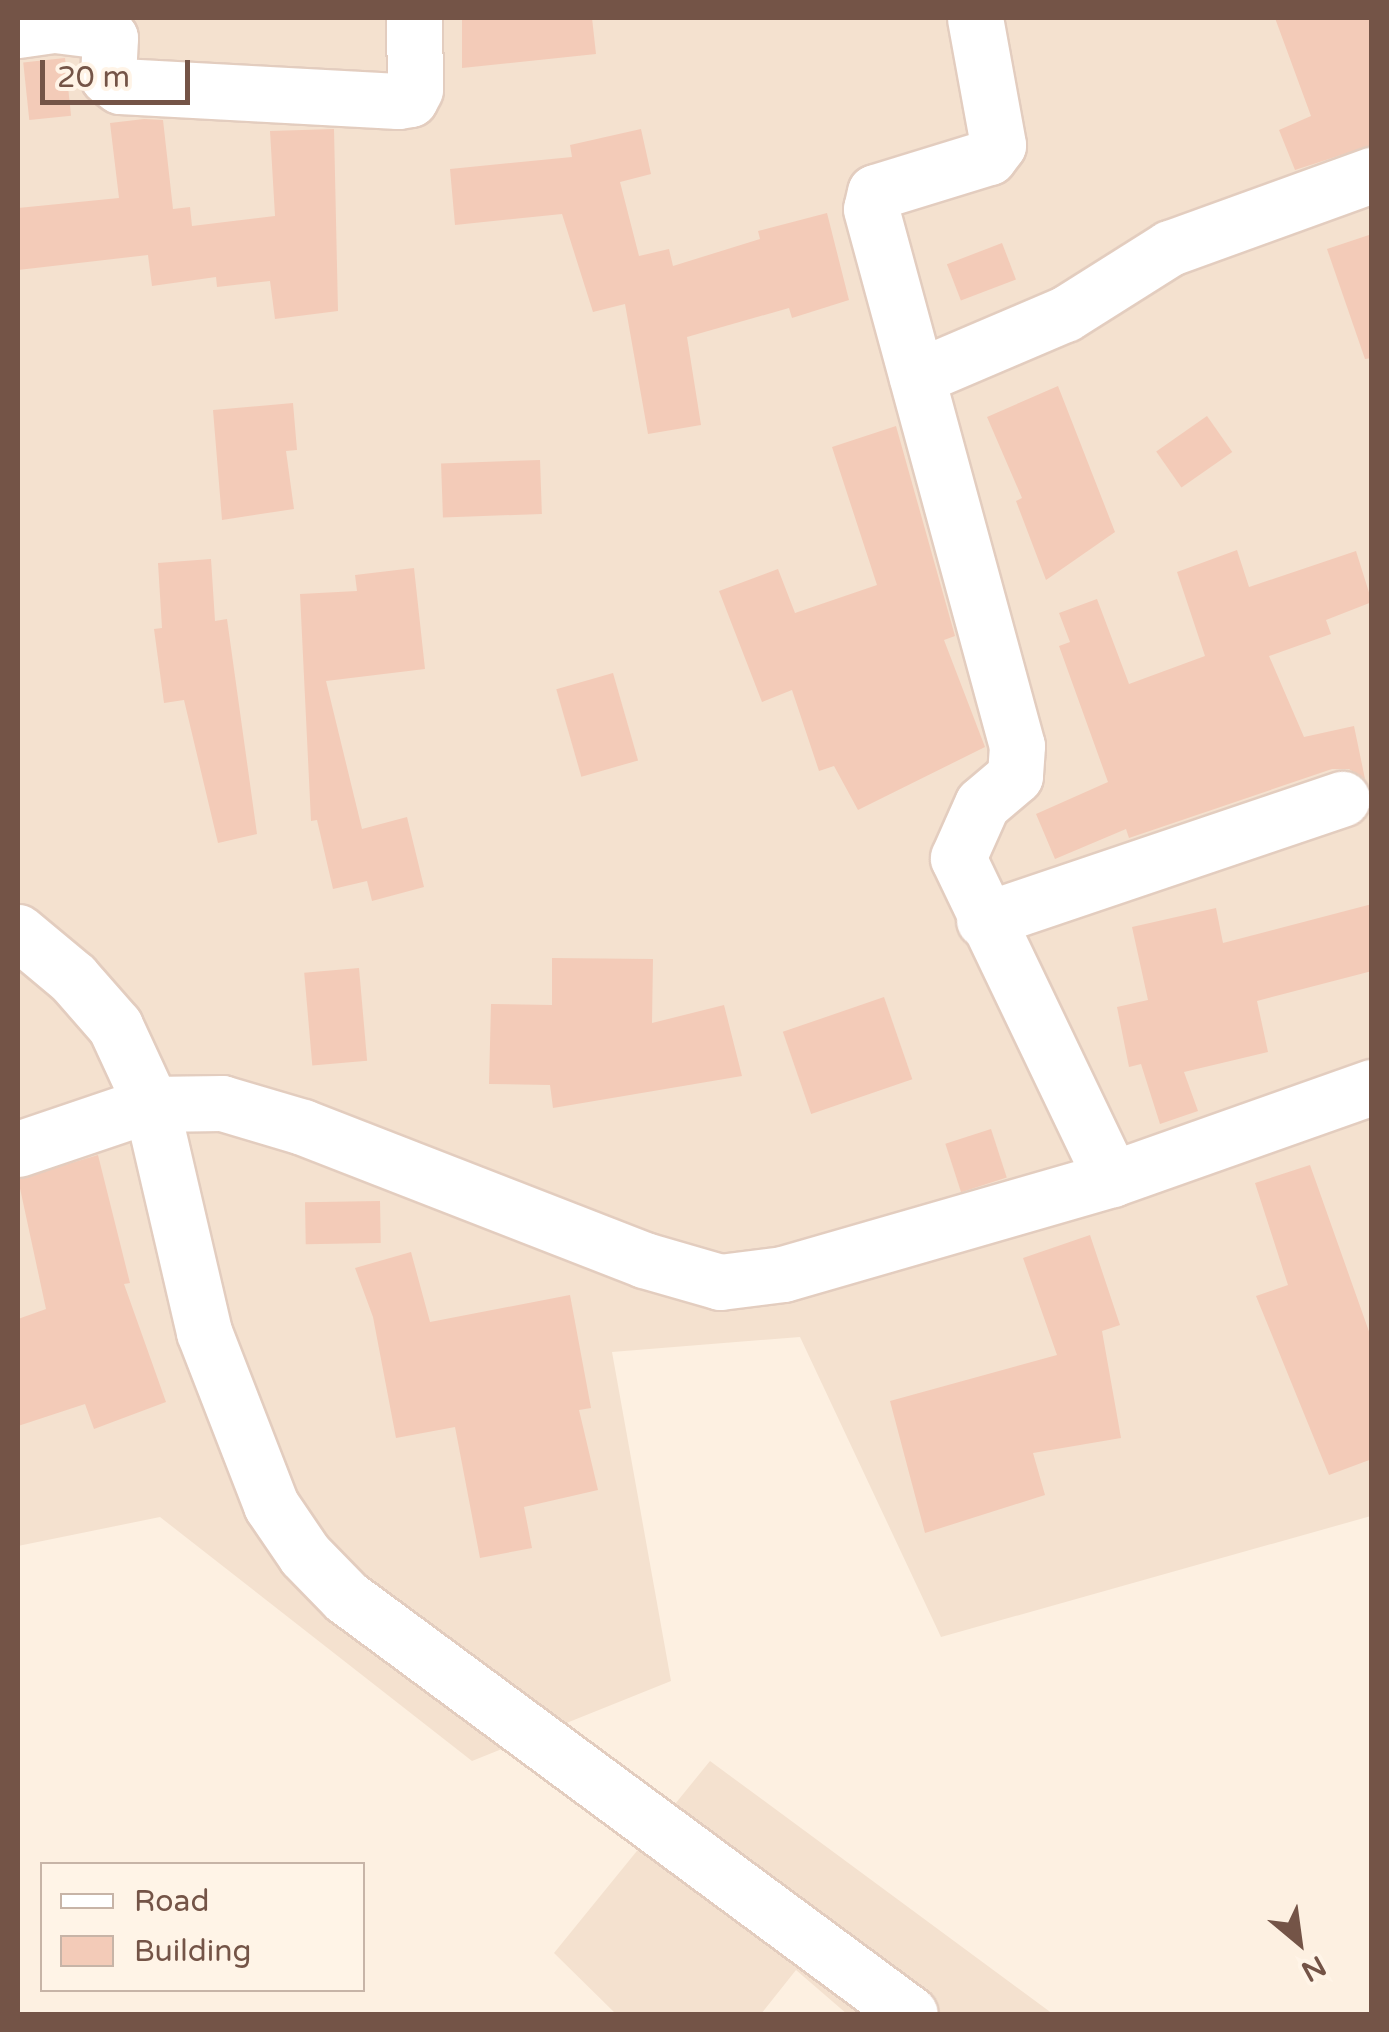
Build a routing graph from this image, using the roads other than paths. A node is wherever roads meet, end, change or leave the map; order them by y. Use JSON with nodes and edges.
{"nodes":[{"id":1,"x":414,"y":18,"type":"edge"},
{"id":2,"x":975,"y":18,"type":"edge"},
{"id":3,"x":18,"y":30,"type":"edge"},
{"id":4,"x":1372,"y":175,"type":"edge"},
{"id":5,"x":917,"y":378,"type":"junction"},
{"id":6,"x":1342,"y":799,"type":"dead end"},
{"id":7,"x":984,"y":920,"type":"junction"},
{"id":8,"x":18,"y":932,"type":"edge"},
{"id":9,"x":1372,"y":1087,"type":"edge"},
{"id":10,"x":150,"y":1104,"type":"junction"},
{"id":11,"x":18,"y":1150,"type":"edge"},
{"id":12,"x":1112,"y":1178,"type":"junction"},
{"id":13,"x":910,"y":2014,"type":"edge"}],
"edges":[{"from":1,"to":3,"type":"street"},
{"from":2,"to":5,"type":"street"},
{"from":4,"to":5,"type":"street"},
{"from":5,"to":7,"type":"street"},
{"from":6,"to":7,"type":"street"},
{"from":7,"to":12,"type":"street"},
{"from":8,"to":10,"type":"street"},
{"from":9,"to":12,"type":"street"},
{"from":10,"to":11,"type":"street"},
{"from":10,"to":12,"type":"street"},
{"from":10,"to":13,"type":"street"}]}
